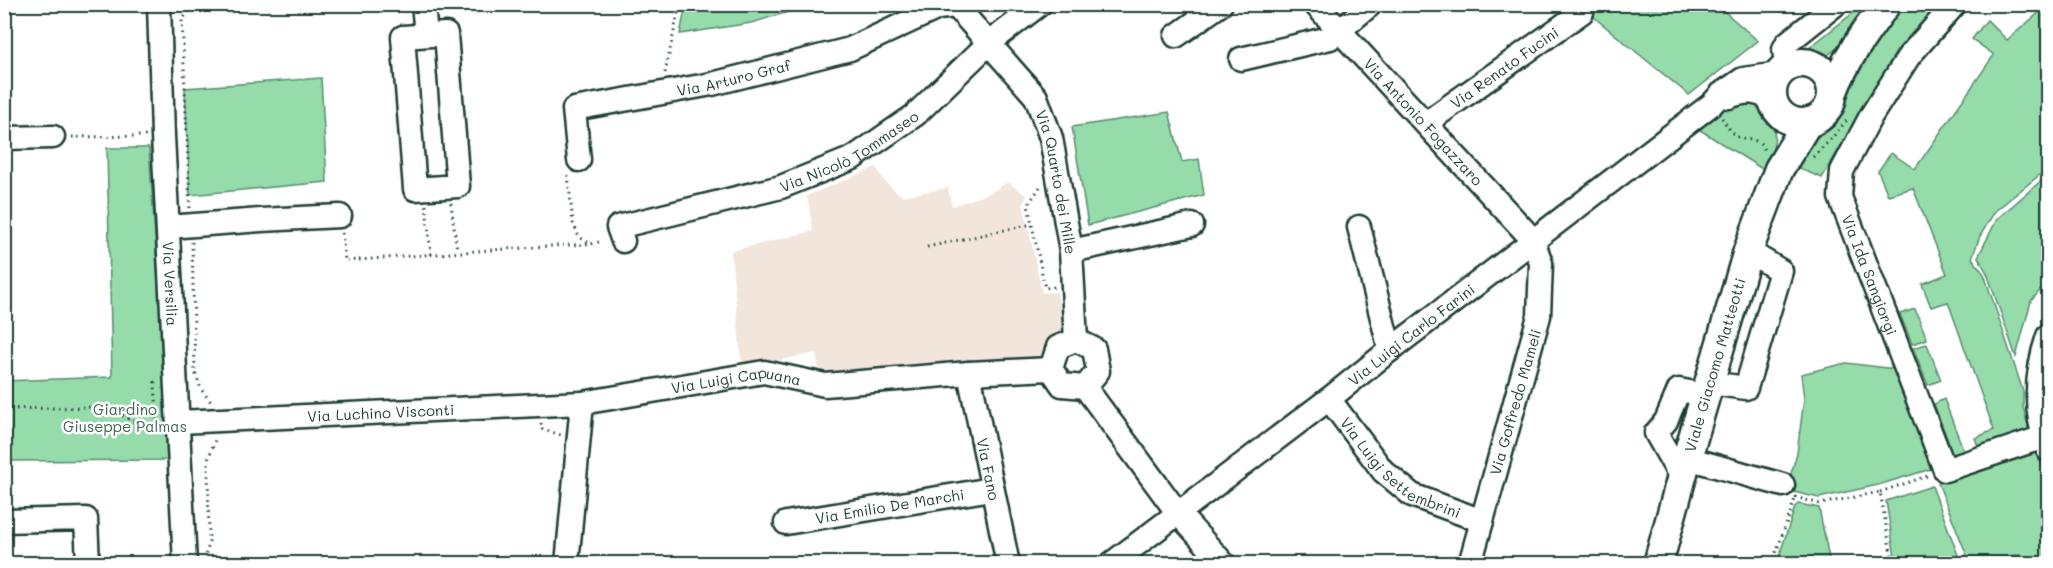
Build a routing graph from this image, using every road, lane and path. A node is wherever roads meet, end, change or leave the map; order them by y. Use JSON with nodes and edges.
{"nodes":[{"id":1,"x":159,"y":4,"type":"edge"},
{"id":2,"x":221,"y":4,"type":"edge"},
{"id":3,"x":423,"y":4,"type":"edge"},
{"id":4,"x":680,"y":4,"type":"edge"},
{"id":5,"x":1040,"y":4,"type":"edge"},
{"id":6,"x":1221,"y":4,"type":"edge"},
{"id":7,"x":1315,"y":4,"type":"edge"},
{"id":8,"x":1371,"y":4,"type":"edge"},
{"id":9,"x":1836,"y":4,"type":"edge"},
{"id":10,"x":1886,"y":4,"type":"edge"},
{"id":11,"x":1955,"y":4,"type":"edge"},
{"id":12,"x":193,"y":5,"type":"edge"},
{"id":13,"x":938,"y":8,"type":"joint"},
{"id":14,"x":1582,"y":12,"type":"dead end"},
{"id":15,"x":1339,"y":30,"type":"junction"},
{"id":16,"x":426,"y":35,"type":"junction"},
{"id":17,"x":1176,"y":36,"type":"dead end"},
{"id":18,"x":1862,"y":36,"type":"junction"},
{"id":19,"x":988,"y":44,"type":"junction"},
{"id":20,"x":1241,"y":59,"type":"dead end"},
{"id":21,"x":662,"y":78,"type":"dead end"},
{"id":22,"x":1786,"y":83,"type":"junction"},
{"id":23,"x":1832,"y":94,"type":"junction"},
{"id":24,"x":1712,"y":104,"type":"junction"},
{"id":25,"x":1808,"y":122,"type":"junction"},
{"id":26,"x":1426,"y":123,"type":"junction"},
{"id":27,"x":163,"y":136,"type":"junction"},
{"id":28,"x":53,"y":137,"type":"joint"},
{"id":29,"x":4,"y":138,"type":"edge"},
{"id":30,"x":573,"y":163,"type":"joint"},
{"id":31,"x":1779,"y":169,"type":"junction"},
{"id":32,"x":1043,"y":182,"type":"dead end"},
{"id":33,"x":449,"y":187,"type":"junction"},
{"id":34,"x":424,"y":189,"type":"junction"},
{"id":35,"x":340,"y":216,"type":"joint"},
{"id":36,"x":1030,"y":224,"type":"junction"},
{"id":37,"x":1192,"y":225,"type":"dead end"},
{"id":38,"x":191,"y":226,"type":"junction"},
{"id":39,"x":1359,"y":227,"type":"dead end"},
{"id":40,"x":168,"y":228,"type":"junction"},
{"id":41,"x":620,"y":234,"type":"joint"},
{"id":42,"x":1533,"y":240,"type":"junction"},
{"id":43,"x":591,"y":244,"type":"junction"},
{"id":44,"x":927,"y":247,"type":"dead end"},
{"id":45,"x":457,"y":251,"type":"junction"},
{"id":46,"x":1071,"y":251,"type":"junction"},
{"id":47,"x":1748,"y":251,"type":"junction"},
{"id":48,"x":431,"y":255,"type":"junction"},
{"id":49,"x":1073,"y":284,"type":"junction"},
{"id":50,"x":2049,"y":336,"type":"edge"},
{"id":51,"x":1076,"y":340,"type":"junction"},
{"id":52,"x":1390,"y":350,"type":"junction"},
{"id":53,"x":1051,"y":369,"type":"junction"},
{"id":54,"x":969,"y":373,"type":"junction"},
{"id":55,"x":186,"y":377,"type":"junction"},
{"id":56,"x":1084,"y":387,"type":"junction"},
{"id":57,"x":1708,"y":389,"type":"junction"},
{"id":58,"x":1329,"y":399,"type":"junction"},
{"id":59,"x":582,"y":403,"type":"junction"},
{"id":60,"x":4,"y":409,"type":"edge"},
{"id":61,"x":216,"y":421,"type":"junction"},
{"id":62,"x":179,"y":422,"type":"junction"},
{"id":63,"x":2046,"y":443,"type":"edge"},
{"id":64,"x":1685,"y":468,"type":"junction"},
{"id":65,"x":1945,"y":470,"type":"junction"},
{"id":66,"x":992,"y":489,"type":"junction"},
{"id":67,"x":1790,"y":491,"type":"junction"},
{"id":68,"x":1880,"y":492,"type":"junction"},
{"id":69,"x":1177,"y":512,"type":"junction"},
{"id":70,"x":4,"y":521,"type":"edge"},
{"id":71,"x":1482,"y":521,"type":"junction"},
{"id":72,"x":786,"y":523,"type":"dead end"},
{"id":73,"x":1665,"y":556,"type":"edge"},
{"id":74,"x":88,"y":564,"type":"edge"},
{"id":75,"x":185,"y":564,"type":"edge"},
{"id":76,"x":203,"y":564,"type":"edge"},
{"id":77,"x":567,"y":564,"type":"edge"},
{"id":78,"x":1008,"y":564,"type":"edge"},
{"id":79,"x":1111,"y":564,"type":"edge"},
{"id":80,"x":1224,"y":564,"type":"edge"},
{"id":81,"x":1470,"y":564,"type":"edge"},
{"id":82,"x":1772,"y":564,"type":"edge"},
{"id":83,"x":1893,"y":564,"type":"edge"}],
"edges":[{"from":1,"to":27,"type":"street","name":"Via Versilia"},
{"from":2,"to":12,"type":"path"},
{"from":3,"to":16,"type":"street"},
{"from":4,"to":21,"type":"path"},
{"from":5,"to":19,"type":"street","name":"Via Nicolò Tommaseo"},
{"from":6,"to":17,"type":"street"},
{"from":7,"to":15,"type":"street","name":"Via Antonio Fogazzaro"},
{"from":8,"to":15,"type":"street"},
{"from":9,"to":22,"type":"street"},
{"from":10,"to":18,"type":"main road"},
{"from":11,"to":65,"type":"street","name":"Via Ida Sangiorgi"},
{"from":12,"to":38,"type":"path"},
{"from":13,"to":19,"type":"street","name":"Via Quarto dei Mille"},
{"from":13,"to":30,"type":"street","name":"Via Arturo Graf"},
{"from":14,"to":26,"type":"street","name":"Via Renato Fucini"},
{"from":15,"to":20,"type":"street"},
{"from":15,"to":26,"type":"street","name":"Via Antonio Fogazzaro"},
{"from":16,"to":33,"type":"street"},
{"from":16,"to":34,"type":"street"},
{"from":18,"to":22,"type":"main road"},
{"from":18,"to":23,"type":"main road"},
{"from":19,"to":41,"type":"street","name":"Via Nicolò Tommaseo"},
{"from":19,"to":46,"type":"street","name":"Via Quarto dei Mille"},
{"from":22,"to":23,"type":"main road"},
{"from":22,"to":24,"type":"street","name":"Via Luigi Carlo Farini"},
{"from":22,"to":25,"type":"main road"},
{"from":22,"to":31,"type":"main road"},
{"from":23,"to":25,"type":"main road"},
{"from":24,"to":31,"type":"path"},
{"from":24,"to":42,"type":"street","name":"Via Luigi Carlo Farini"},
{"from":25,"to":31,"type":"main road"},
{"from":26,"to":42,"type":"street","name":"Via Antonio Fogazzaro"},
{"from":27,"to":28,"type":"path"},
{"from":27,"to":40,"type":"street","name":"Via Versilia"},
{"from":28,"to":29,"type":"street"},
{"from":30,"to":43,"type":"path"},
{"from":31,"to":47,"type":"main road","name":"Viale Giacomo Matteotti"},
{"from":32,"to":36,"type":"path"},
{"from":33,"to":34,"type":"street"},
{"from":33,"to":45,"type":"path"},
{"from":34,"to":48,"type":"path"},
{"from":35,"to":38,"type":"street"},
{"from":35,"to":48,"type":"path"},
{"from":36,"to":44,"type":"path"},
{"from":36,"to":49,"type":"path"},
{"from":37,"to":46,"type":"street"},
{"from":38,"to":40,"type":"street"},
{"from":38,"to":55,"type":"path"},
{"from":39,"to":52,"type":"street"},
{"from":40,"to":55,"type":"street","name":"Via Versilia"},
{"from":41,"to":43,"type":"path"},
{"from":42,"to":52,"type":"street","name":"Via Luigi Carlo Farini"},
{"from":42,"to":71,"type":"street","name":"Via Goffredo Mameli"},
{"from":43,"to":45,"type":"path"},
{"from":45,"to":48,"type":"path"},
{"from":46,"to":49,"type":"street","name":"Via Quarto dei Mille"},
{"from":47,"to":57,"type":"main road","name":"Viale Giacomo Matteotti"},
{"from":47,"to":57,"type":"street"},
{"from":49,"to":51,"type":"street","name":"Via Quarto dei Mille"},
{"from":50,"to":63,"type":"street"},
{"from":51,"to":53,"type":"street"},
{"from":51,"to":56,"type":"street"},
{"from":52,"to":58,"type":"street","name":"Via Luigi Carlo Farini"},
{"from":53,"to":54,"type":"street","name":"Via Luigi Capuana"},
{"from":53,"to":56,"type":"street"},
{"from":54,"to":59,"type":"street","name":"Via Luigi Capuana"},
{"from":54,"to":66,"type":"street","name":"Via Fano"},
{"from":55,"to":60,"type":"path"},
{"from":55,"to":61,"type":"path"},
{"from":55,"to":62,"type":"street","name":"Via Versilia"},
{"from":56,"to":69,"type":"street"},
{"from":57,"to":64,"type":"main road","name":"Viale Giacomo Matteotti"},
{"from":58,"to":69,"type":"street","name":"Via Luigi Carlo Farini"},
{"from":58,"to":71,"type":"street","name":"Via Luigi Settembrini"},
{"from":59,"to":61,"type":"street","name":"Via Luchino Visconti"},
{"from":59,"to":77,"type":"street"},
{"from":61,"to":62,"type":"street","name":"Via Luchino Visconti"},
{"from":61,"to":76,"type":"path"},
{"from":62,"to":75,"type":"street","name":"Via Versilia"},
{"from":63,"to":65,"type":"street"},
{"from":64,"to":67,"type":"street"},
{"from":64,"to":73,"type":"main road","name":"Viale Giacomo Matteotti"},
{"from":65,"to":68,"type":"path"},
{"from":66,"to":72,"type":"street","name":"Via Emilio De Marchi"},
{"from":66,"to":78,"type":"street","name":"Via Fano"},
{"from":67,"to":68,"type":"path"},
{"from":67,"to":82,"type":"path"},
{"from":68,"to":83,"type":"path"},
{"from":69,"to":79,"type":"street","name":"Via Luigi Carlo Farini"},
{"from":69,"to":80,"type":"street"},
{"from":70,"to":74,"type":"street"},
{"from":71,"to":81,"type":"street","name":"Via Goffredo Mameli"}]}
